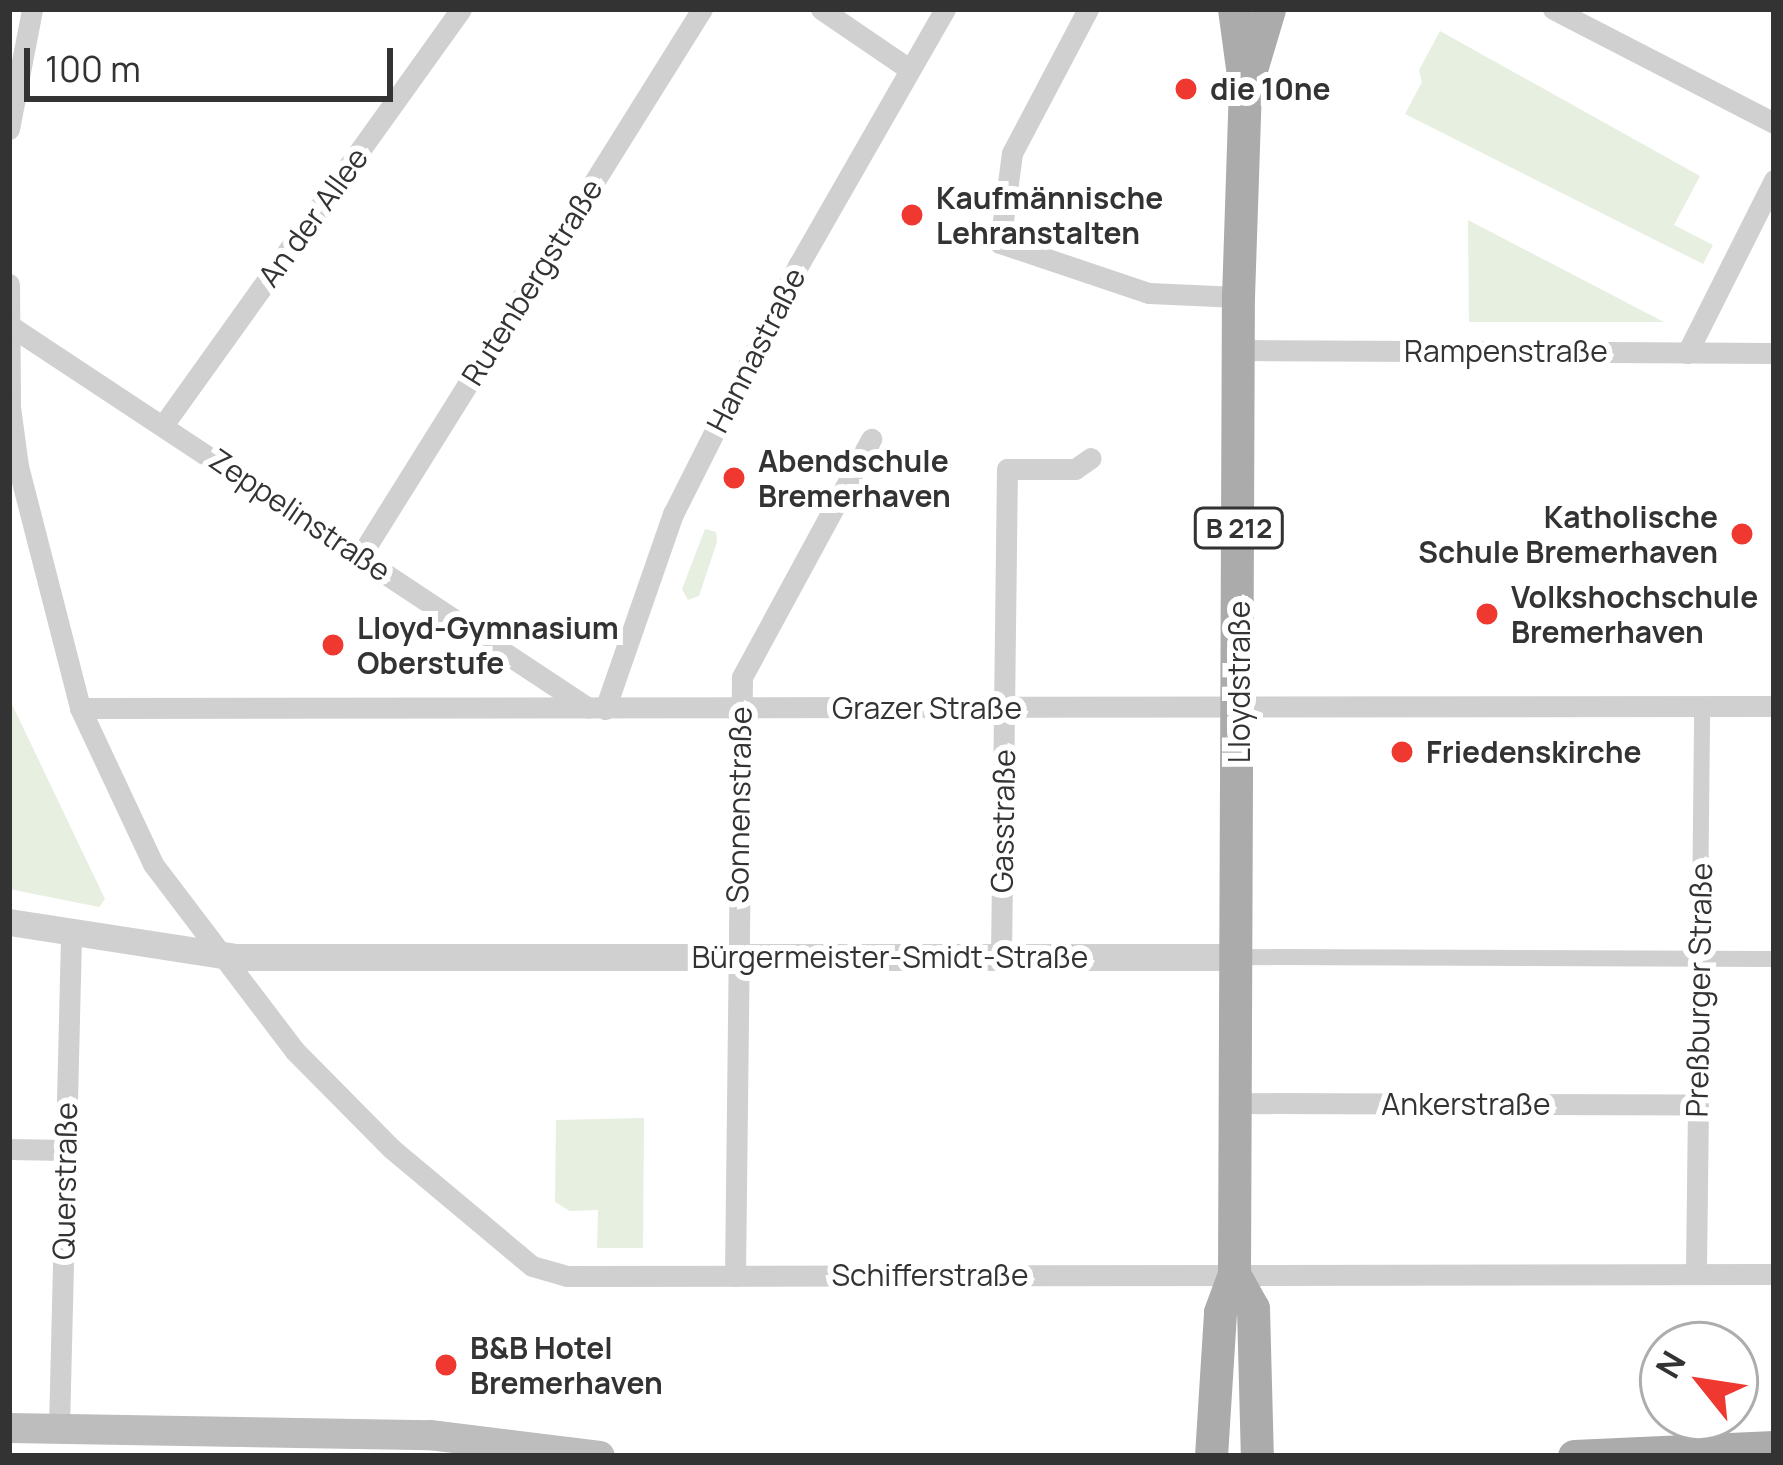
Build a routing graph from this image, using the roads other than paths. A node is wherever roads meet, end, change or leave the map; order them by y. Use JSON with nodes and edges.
{"nodes":[{"id":1,"x":32,"y":9,"type":"edge"},
{"id":2,"x":461,"y":9,"type":"edge"},
{"id":3,"x":702,"y":9,"type":"edge"},
{"id":4,"x":821,"y":9,"type":"edge"},
{"id":5,"x":945,"y":9,"type":"edge"},
{"id":6,"x":1088,"y":9,"type":"edge"},
{"id":7,"x":1234,"y":9,"type":"edge"},
{"id":8,"x":1269,"y":9,"type":"edge"},
{"id":9,"x":1553,"y":9,"type":"edge"},
{"id":10,"x":909,"y":69,"type":"junction"},
{"id":11,"x":1245,"y":90,"type":"junction"},
{"id":12,"x":1774,"y":123,"type":"edge"},
{"id":13,"x":9,"y":129,"type":"edge"},
{"id":14,"x":1774,"y":180,"type":"edge"},
{"id":15,"x":9,"y":284,"type":"edge"},
{"id":16,"x":1238,"y":297,"type":"junction"},
{"id":17,"x":9,"y":325,"type":"edge"},
{"id":18,"x":1238,"y":350,"type":"junction"},
{"id":19,"x":1687,"y":352,"type":"junction"},
{"id":20,"x":1774,"y":353,"type":"edge"},
{"id":21,"x":164,"y":424,"type":"junction"},
{"id":22,"x":872,"y":439,"type":"dead end"},
{"id":23,"x":1091,"y":458,"type":"dead end"},
{"id":24,"x":361,"y":555,"type":"junction"},
{"id":25,"x":1702,"y":705,"type":"junction"},
{"id":26,"x":1240,"y":706,"type":"junction"},
{"id":27,"x":1774,"y":706,"type":"edge"},
{"id":28,"x":1004,"y":707,"type":"junction"},
{"id":29,"x":80,"y":708,"type":"junction"},
{"id":30,"x":597,"y":709,"type":"junction"},
{"id":31,"x":740,"y":709,"type":"junction"},
{"id":32,"x":9,"y":922,"type":"edge"},
{"id":33,"x":71,"y":935,"type":"junction"},
{"id":34,"x":218,"y":955,"type":"junction"},
{"id":35,"x":737,"y":957,"type":"junction"},
{"id":36,"x":1001,"y":957,"type":"junction"},
{"id":37,"x":1236,"y":958,"type":"junction"},
{"id":38,"x":1700,"y":959,"type":"junction"},
{"id":39,"x":1774,"y":959,"type":"edge"},
{"id":40,"x":1234,"y":1103,"type":"junction"},
{"id":41,"x":1698,"y":1105,"type":"junction"},
{"id":42,"x":9,"y":1149,"type":"edge"},
{"id":43,"x":66,"y":1150,"type":"junction"},
{"id":44,"x":1234,"y":1274,"type":"junction"},
{"id":45,"x":1696,"y":1274,"type":"junction"},
{"id":46,"x":1774,"y":1274,"type":"edge"},
{"id":47,"x":735,"y":1276,"type":"junction"},
{"id":48,"x":9,"y":1428,"type":"edge"},
{"id":49,"x":59,"y":1428,"type":"junction"},
{"id":50,"x":1774,"y":1448,"type":"edge"},
{"id":51,"x":600,"y":1456,"type":"edge"},
{"id":52,"x":1211,"y":1456,"type":"edge"},
{"id":53,"x":1257,"y":1456,"type":"edge"},
{"id":54,"x":1574,"y":1456,"type":"edge"}],
"edges":[{"from":1,"to":13,"type":"street"},
{"from":2,"to":21,"type":"street","name":"An der Allee"},
{"from":3,"to":24,"type":"street","name":"Rutenbergstraße"},
{"from":4,"to":10,"type":"street"},
{"from":5,"to":10,"type":"street","name":"Hannastraße"},
{"from":6,"to":16,"type":"street"},
{"from":7,"to":11,"type":"main road","name":"Lloydstraße","number":"B 212"},
{"from":8,"to":11,"type":"main road","name":"Lloydstraße","number":"B 212"},
{"from":9,"to":12,"type":"street"},
{"from":10,"to":30,"type":"street","name":"Hannastraße"},
{"from":11,"to":16,"type":"main road","name":"Lloydstraße","number":"B 212"},
{"from":14,"to":19,"type":"street"},
{"from":15,"to":17,"type":"street","name":"Schifferstraße"},
{"from":16,"to":18,"type":"main road","name":"Lloydstraße","number":"B 212"},
{"from":17,"to":21,"type":"street","name":"Zeppelinstraße"},
{"from":17,"to":29,"type":"street","name":"Schifferstraße"},
{"from":18,"to":19,"type":"street","name":"Rampenstraße"},
{"from":18,"to":26,"type":"main road","name":"Lloydstraße","number":"B 212"},
{"from":19,"to":20,"type":"street","name":"Rampenstraße"},
{"from":21,"to":24,"type":"street","name":"Zeppelinstraße"},
{"from":22,"to":31,"type":"street","name":"Sonnenstraße"},
{"from":23,"to":28,"type":"street","name":"Gasstraße"},
{"from":24,"to":30,"type":"street","name":"Zeppelinstraße"},
{"from":25,"to":26,"type":"street","name":"Grazer Straße"},
{"from":25,"to":27,"type":"street","name":"Grazer Straße"},
{"from":25,"to":38,"type":"street","name":"Preßburger Straße"},
{"from":26,"to":28,"type":"street","name":"Grazer Straße"},
{"from":26,"to":37,"type":"main road","name":"Lloydstraße","number":"B 212"},
{"from":28,"to":31,"type":"street","name":"Grazer Straße"},
{"from":28,"to":36,"type":"street","name":"Gasstraße"},
{"from":29,"to":30,"type":"street","name":"Grazer Straße"},
{"from":29,"to":34,"type":"street","name":"Schifferstraße"},
{"from":30,"to":31,"type":"street","name":"Grazer Straße"},
{"from":31,"to":35,"type":"street","name":"Sonnenstraße"},
{"from":32,"to":33,"type":"street","name":"Bürgermeister-Smidt-Straße"},
{"from":33,"to":34,"type":"street","name":"Bürgermeister-Smidt-Straße"},
{"from":33,"to":43,"type":"street","name":"Querstraße"},
{"from":34,"to":35,"type":"street","name":"Bürgermeister-Smidt-Straße"},
{"from":34,"to":47,"type":"street","name":"Schifferstraße"},
{"from":35,"to":36,"type":"street","name":"Bürgermeister-Smidt-Straße"},
{"from":35,"to":47,"type":"street","name":"Sonnenstraße"},
{"from":36,"to":37,"type":"street","name":"Bürgermeister-Smidt-Straße"},
{"from":37,"to":38,"type":"street","name":"Bürgermeister-Smidt-Straße"},
{"from":37,"to":40,"type":"main road","name":"Lloydstraße","number":"B 212"},
{"from":38,"to":39,"type":"street","name":"Bürgermeister-Smidt-Straße"},
{"from":38,"to":41,"type":"street","name":"Preßburger Straße"},
{"from":40,"to":41,"type":"street","name":"Ankerstraße"},
{"from":40,"to":44,"type":"main road","name":"Lloydstraße","number":"B 212"},
{"from":41,"to":45,"type":"street","name":"Preßburger Straße"},
{"from":42,"to":43,"type":"street"},
{"from":43,"to":49,"type":"street","name":"Querstraße"},
{"from":44,"to":45,"type":"street","name":"Schifferstraße"},
{"from":44,"to":47,"type":"street","name":"Schifferstraße"},
{"from":44,"to":52,"type":"main road","name":"Lloydstraße","number":"B 212"},
{"from":44,"to":53,"type":"main road","name":"Lloydstraße","number":"B 212"},
{"from":45,"to":46,"type":"street","name":"Schifferstraße"},
{"from":48,"to":49,"type":"main road"},
{"from":49,"to":51,"type":"main road"},
{"from":50,"to":54,"type":"main road"}]}
